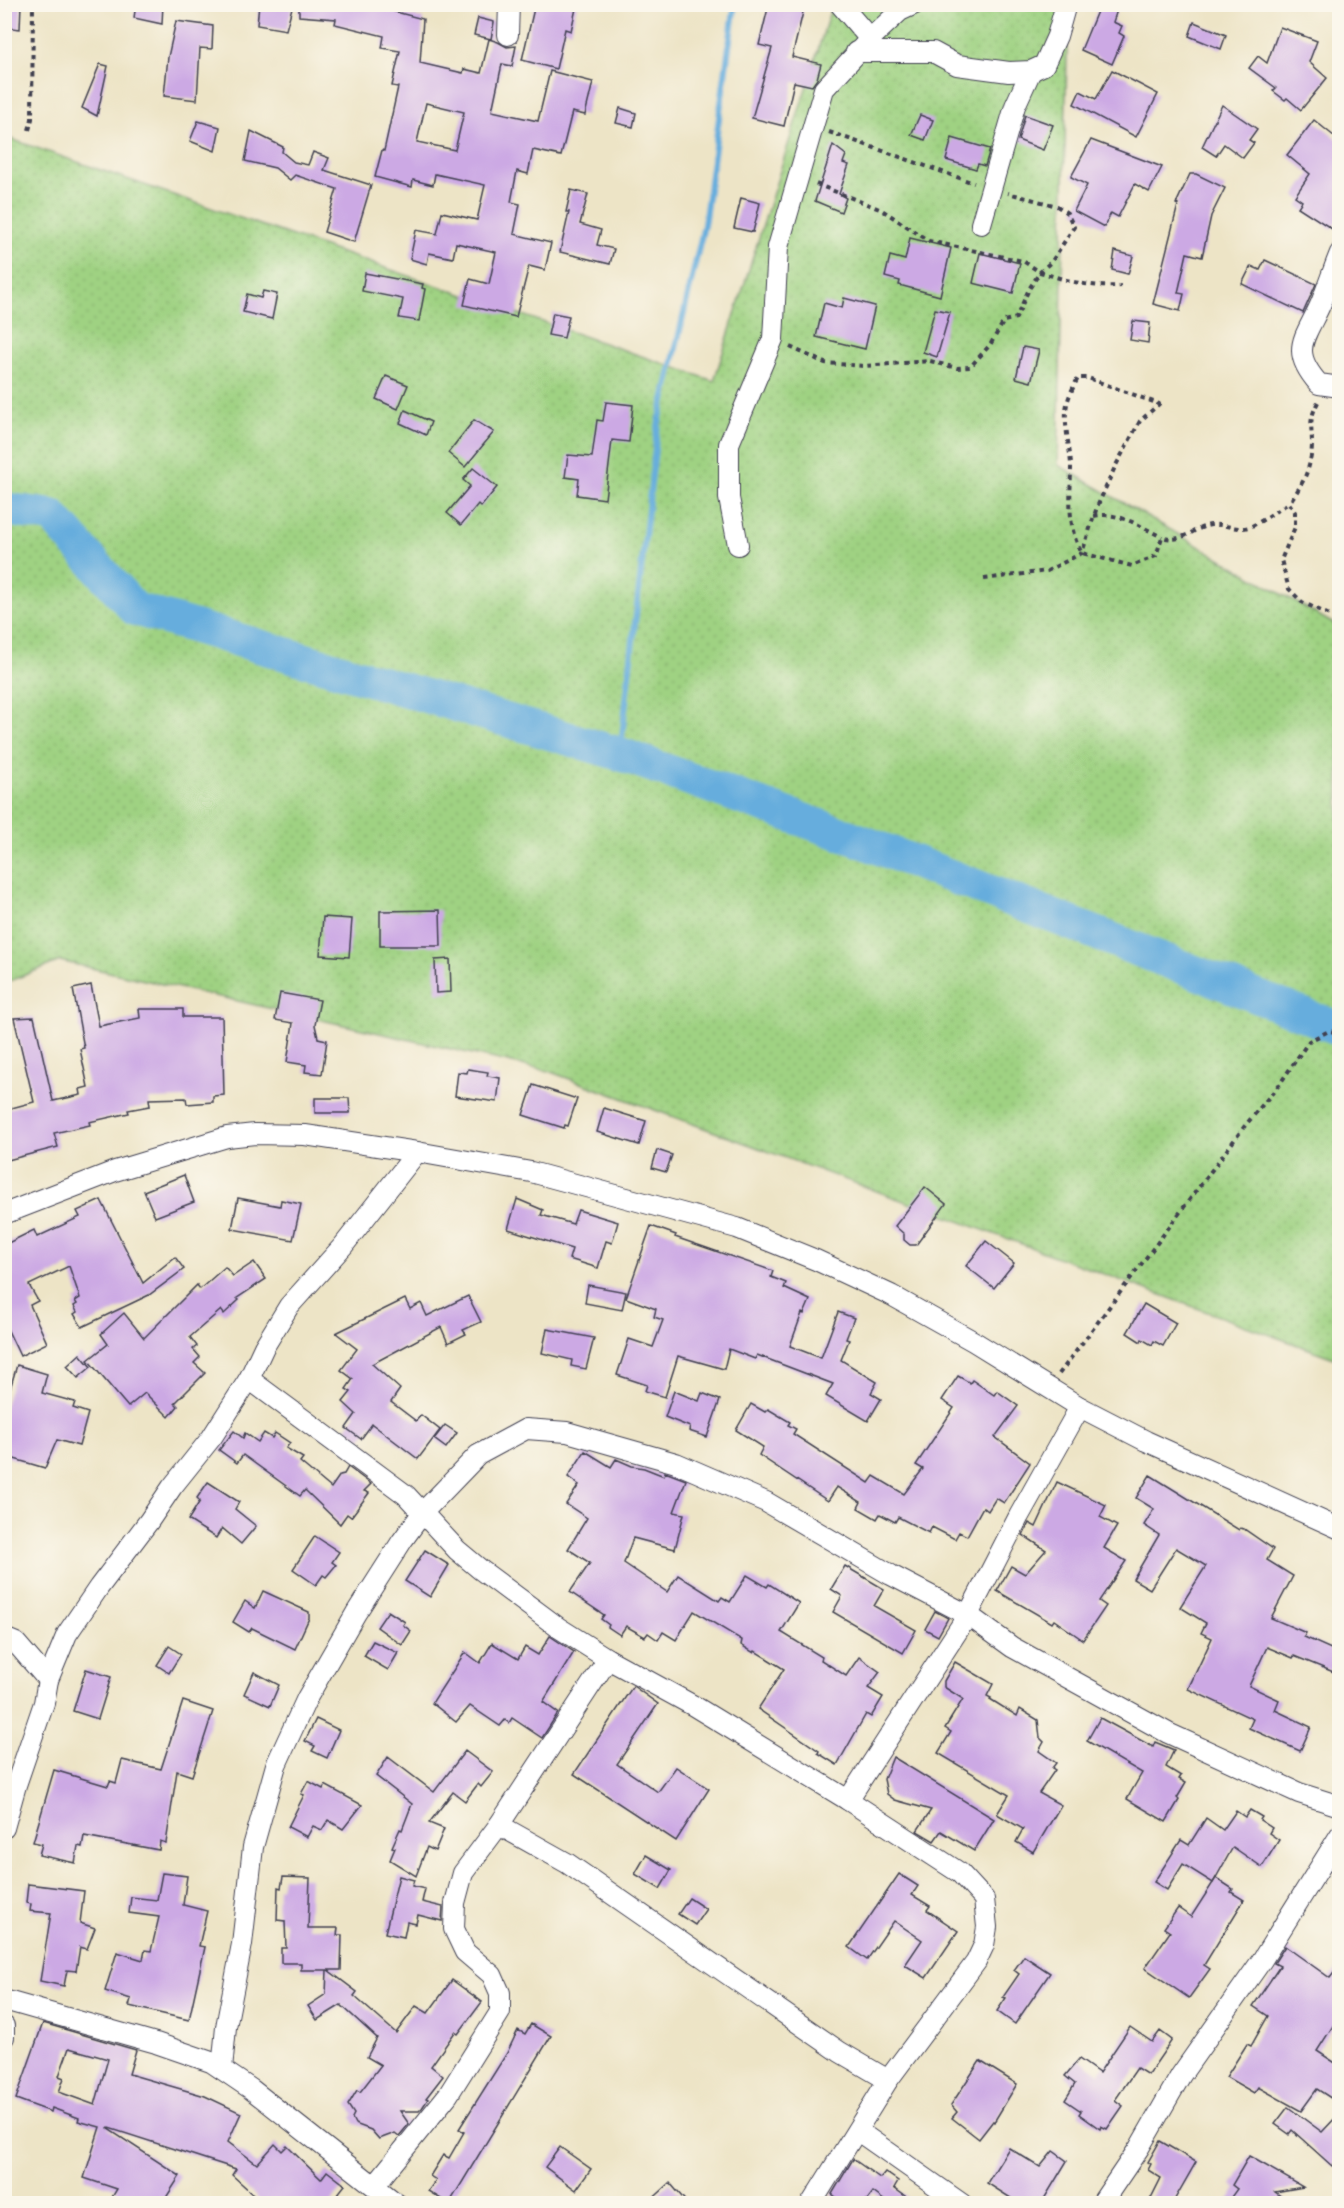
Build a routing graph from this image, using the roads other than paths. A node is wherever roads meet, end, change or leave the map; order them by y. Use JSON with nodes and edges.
{"nodes":[{"id":1,"x":509,"y":4,"type":"edge"},
{"id":2,"x":840,"y":4,"type":"edge"},
{"id":3,"x":915,"y":4,"type":"edge"},
{"id":4,"x":1066,"y":4,"type":"edge"},
{"id":5,"x":508,"y":35,"type":"dead end"},
{"id":6,"x":863,"y":46,"type":"junction"},
{"id":7,"x":1031,"y":71,"type":"junction"},
{"id":8,"x":981,"y":224,"type":"dead end"},
{"id":9,"x":1340,"y":253,"type":"edge"},
{"id":10,"x":1333,"y":386,"type":"edge"},
{"id":11,"x":738,"y":545,"type":"dead end"},
{"id":12,"x":417,"y":1152,"type":"junction"},
{"id":13,"x":4,"y":1215,"type":"edge"},
{"id":14,"x":249,"y":1379,"type":"junction"},
{"id":15,"x":1080,"y":1407,"type":"junction"},
{"id":16,"x":423,"y":1512,"type":"junction"},
{"id":17,"x":1340,"y":1529,"type":"edge"},
{"id":18,"x":968,"y":1615,"type":"junction"},
{"id":19,"x":4,"y":1638,"type":"edge"},
{"id":20,"x":608,"y":1659,"type":"junction"},
{"id":21,"x":48,"y":1680,"type":"junction"},
{"id":22,"x":848,"y":1800,"type":"junction"},
{"id":23,"x":1340,"y":1806,"type":"edge"},
{"id":24,"x":499,"y":1825,"type":"junction"},
{"id":25,"x":4,"y":1828,"type":"edge"},
{"id":26,"x":1340,"y":1835,"type":"edge"},
{"id":27,"x":4,"y":2000,"type":"edge"},
{"id":28,"x":222,"y":2069,"type":"junction"},
{"id":29,"x":888,"y":2080,"type":"junction"},
{"id":30,"x":858,"y":2131,"type":"junction"},
{"id":31,"x":375,"y":2185,"type":"junction"},
{"id":32,"x":397,"y":2204,"type":"edge"},
{"id":33,"x":811,"y":2204,"type":"edge"},
{"id":34,"x":962,"y":2204,"type":"edge"},
{"id":35,"x":1101,"y":2204,"type":"edge"}],
"edges":[{"from":1,"to":5,"type":"street"},
{"from":2,"to":6,"type":"street"},
{"from":3,"to":6,"type":"street"},
{"from":4,"to":7,"type":"street"},
{"from":6,"to":7,"type":"street"},
{"from":6,"to":11,"type":"street"},
{"from":7,"to":8,"type":"street"},
{"from":9,"to":10,"type":"street"},
{"from":12,"to":13,"type":"street"},
{"from":12,"to":14,"type":"street"},
{"from":12,"to":15,"type":"street"},
{"from":14,"to":16,"type":"street"},
{"from":14,"to":21,"type":"street"},
{"from":15,"to":17,"type":"street"},
{"from":15,"to":18,"type":"street"},
{"from":16,"to":18,"type":"street"},
{"from":16,"to":20,"type":"street"},
{"from":16,"to":28,"type":"street"},
{"from":18,"to":22,"type":"street"},
{"from":18,"to":23,"type":"street"},
{"from":19,"to":21,"type":"street"},
{"from":20,"to":22,"type":"street"},
{"from":20,"to":24,"type":"street"},
{"from":21,"to":25,"type":"street"},
{"from":22,"to":29,"type":"street"},
{"from":24,"to":29,"type":"street"},
{"from":24,"to":31,"type":"street"},
{"from":26,"to":35,"type":"street"},
{"from":27,"to":28,"type":"street"},
{"from":28,"to":31,"type":"street"},
{"from":29,"to":30,"type":"street"},
{"from":30,"to":33,"type":"street"},
{"from":30,"to":34,"type":"street"},
{"from":31,"to":32,"type":"street"}]}
